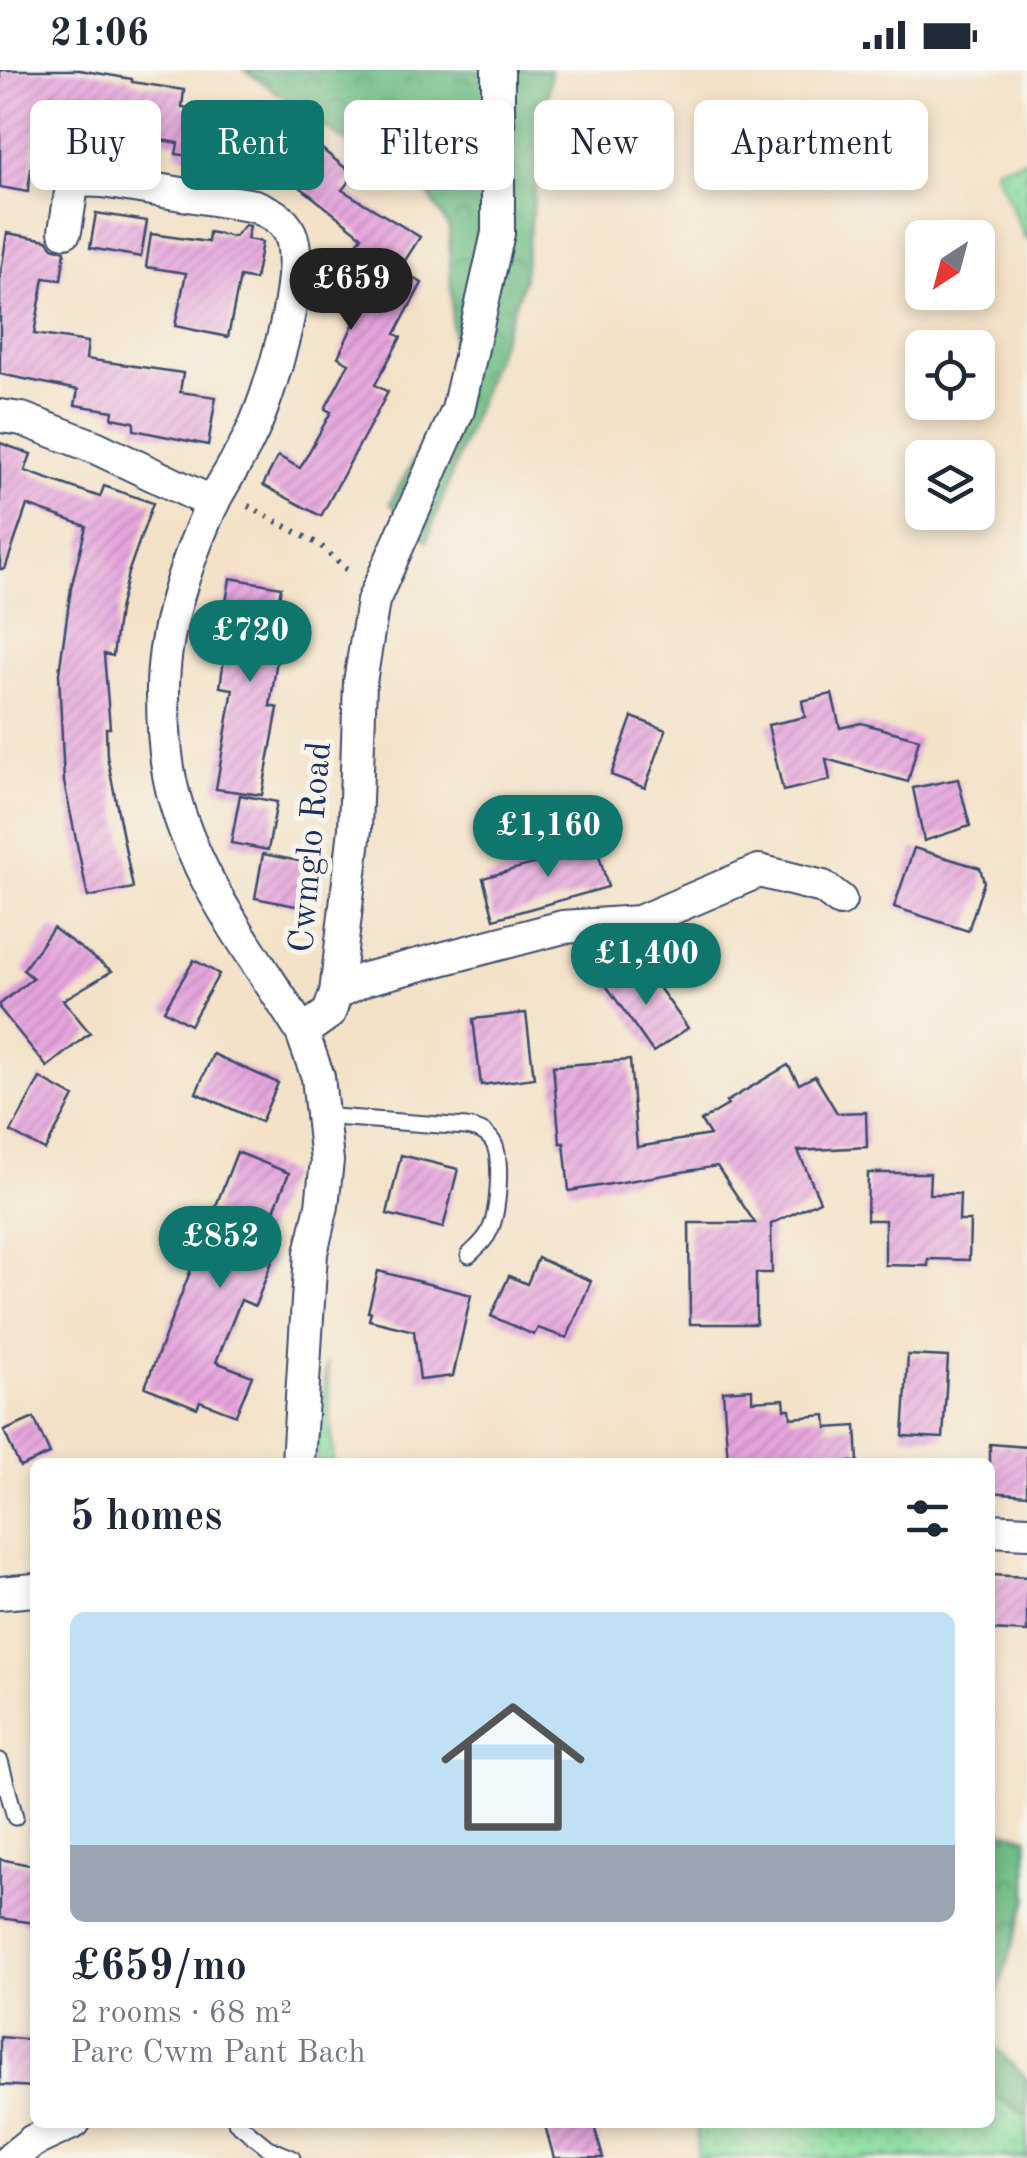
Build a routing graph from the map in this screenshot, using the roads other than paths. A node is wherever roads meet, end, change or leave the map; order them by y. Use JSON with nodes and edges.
{"nodes":[{"id":1,"x":498,"y":70,"type":"edge"},
{"id":2,"x":161,"y":189,"type":"edge"},
{"id":3,"x":71,"y":190,"type":"edge"},
{"id":4,"x":65,"y":231,"type":"dead end"},
{"id":5,"x":0,"y":416,"type":"edge"},
{"id":6,"x":213,"y":503,"type":"junction"},
{"id":7,"x":840,"y":900,"type":"dead end"},
{"id":8,"x":336,"y":994,"type":"junction"},
{"id":9,"x":302,"y":1032,"type":"junction"},
{"id":10,"x":320,"y":1116,"type":"junction"},
{"id":11,"x":469,"y":1255,"type":"dead end"},
{"id":12,"x":298,"y":1458,"type":"edge"},
{"id":13,"x":995,"y":1530,"type":"edge"},
{"id":14,"x":1027,"y":1532,"type":"edge"},
{"id":15,"x":30,"y":1590,"type":"edge"},
{"id":16,"x":0,"y":1593,"type":"edge"},
{"id":17,"x":0,"y":1760,"type":"edge"},
{"id":18,"x":15,"y":1816,"type":"dead end"},
{"id":19,"x":61,"y":2128,"type":"edge"},
{"id":20,"x":243,"y":2128,"type":"edge"},
{"id":21,"x":12,"y":2158,"type":"edge"},
{"id":22,"x":292,"y":2158,"type":"edge"}],
"edges":[{"from":1,"to":8,"type":"street","name":"Cwmglo Road"},
{"from":2,"to":6,"type":"street"},
{"from":3,"to":4,"type":"street"},
{"from":5,"to":6,"type":"street"},
{"from":6,"to":9,"type":"street"},
{"from":7,"to":8,"type":"street","name":"Cwmglo Road"},
{"from":8,"to":9,"type":"street","name":"Cwmglo Road"},
{"from":9,"to":10,"type":"street"},
{"from":10,"to":11,"type":"lane"},
{"from":10,"to":12,"type":"street"},
{"from":13,"to":14,"type":"street"},
{"from":15,"to":16,"type":"street"},
{"from":17,"to":18,"type":"lane"},
{"from":19,"to":21,"type":"street"},
{"from":20,"to":22,"type":"lane"}]}
